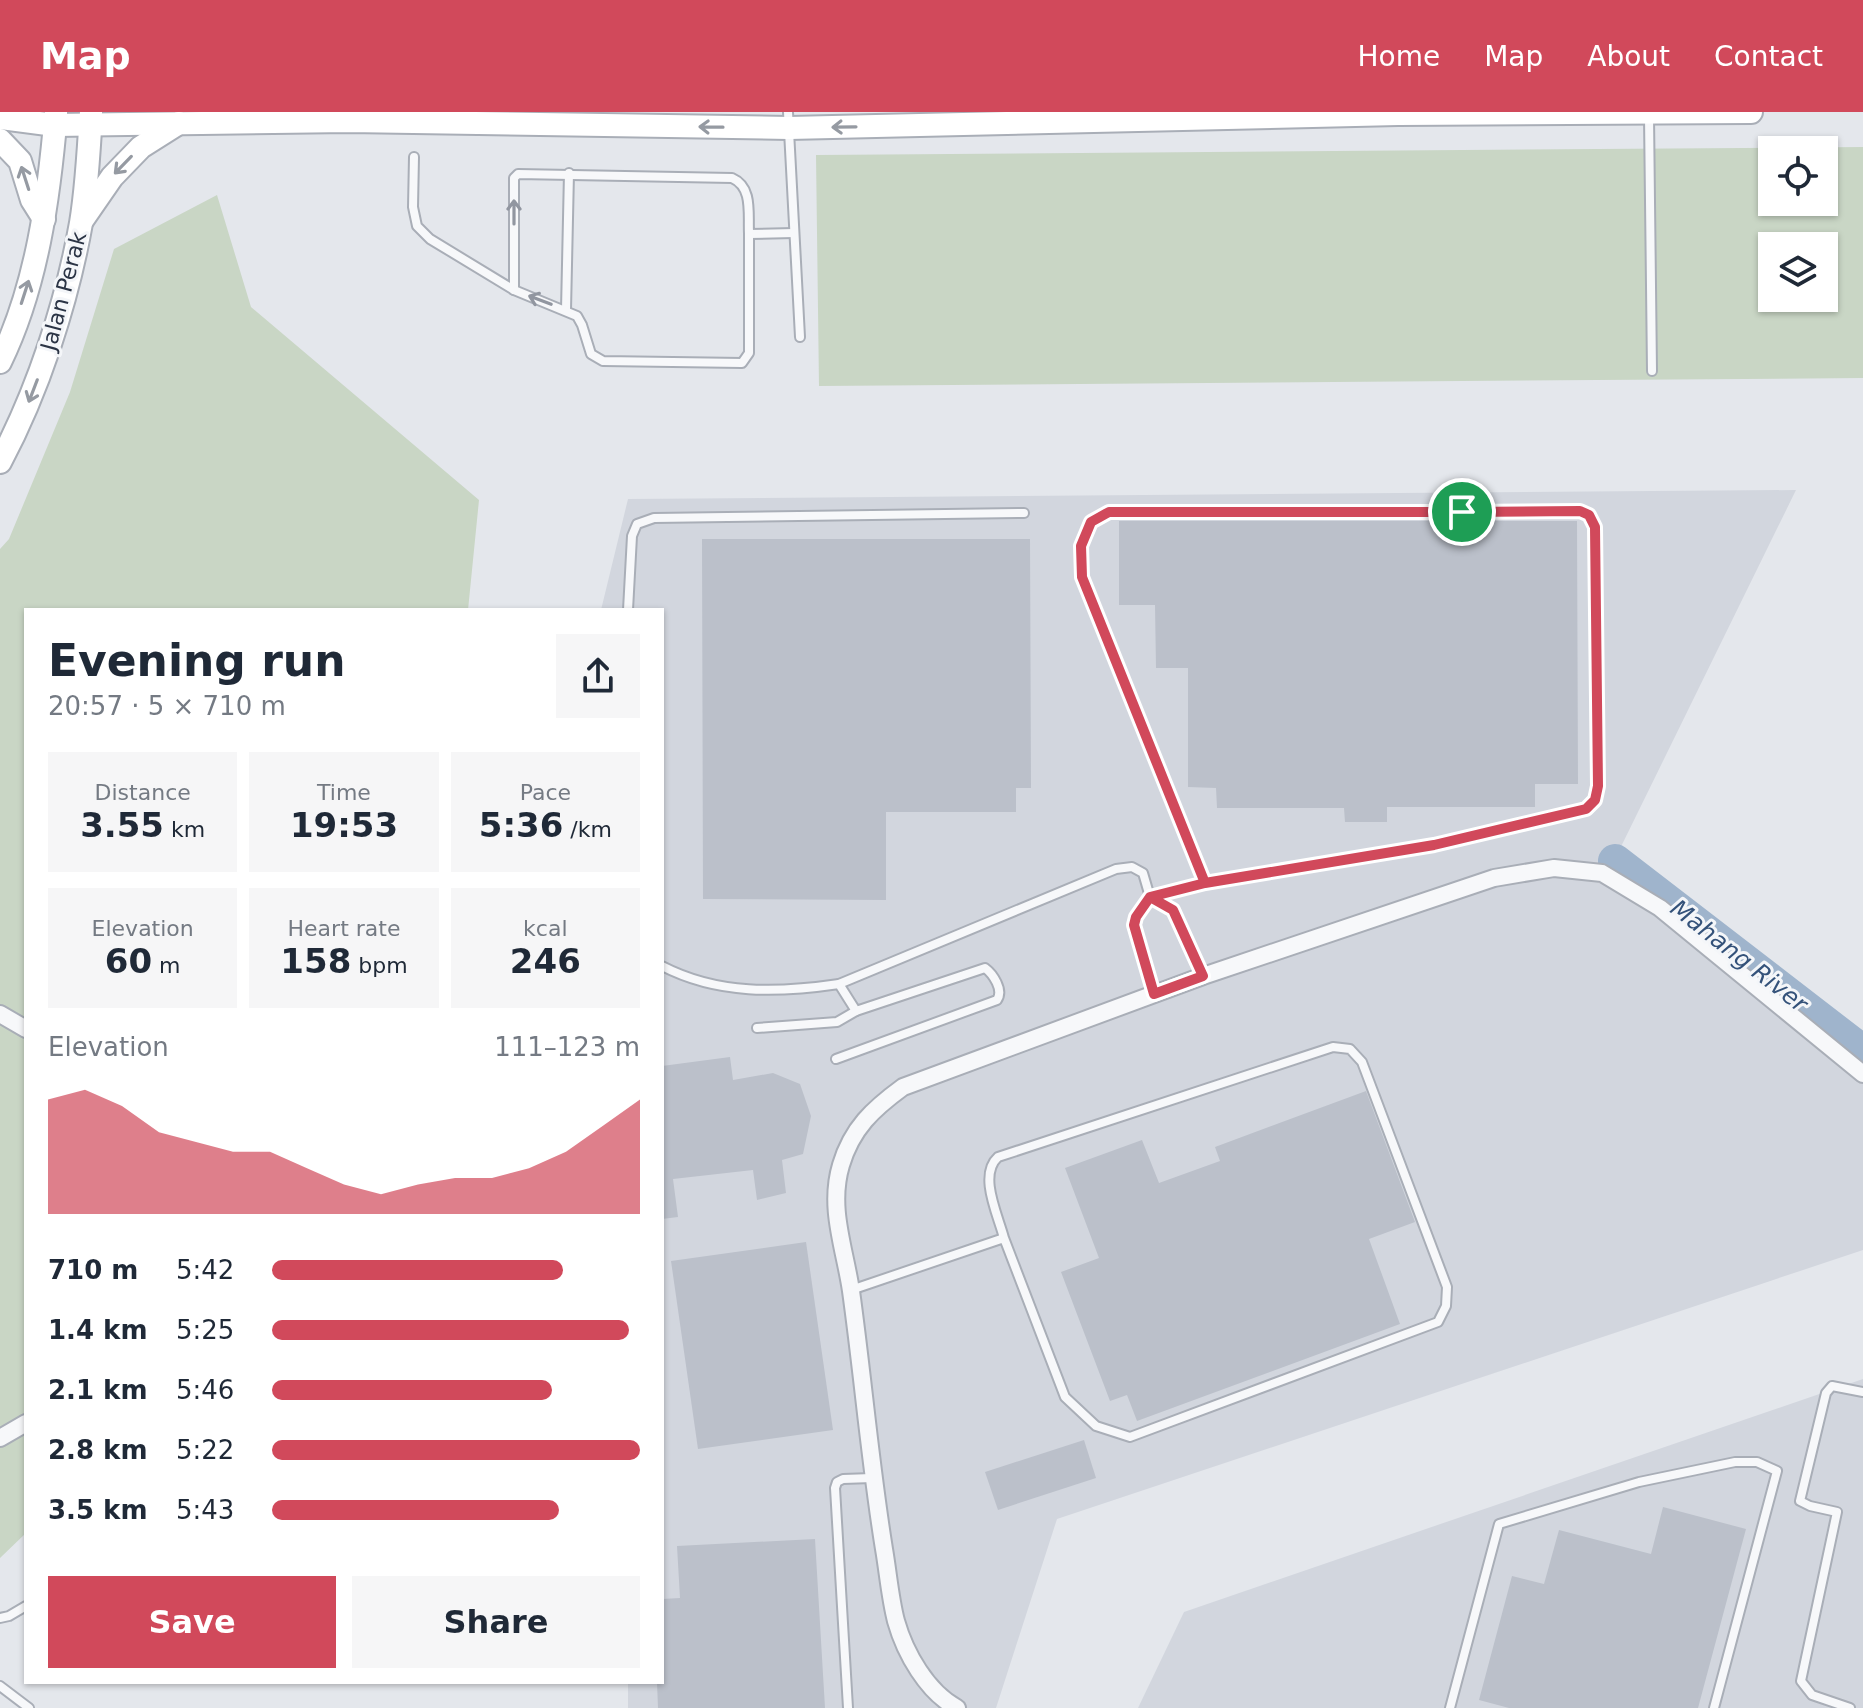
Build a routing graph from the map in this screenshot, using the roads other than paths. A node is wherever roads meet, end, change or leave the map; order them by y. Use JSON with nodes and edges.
{"nodes":[{"id":1,"x":1649,"y":112,"type":"edge"},
{"id":2,"x":1751,"y":112,"type":"edge"},
{"id":3,"x":1398,"y":113,"type":"edge"},
{"id":4,"x":1435,"y":113,"type":"edge"},
{"id":5,"x":0,"y":118,"type":"edge"},
{"id":6,"x":55,"y":118,"type":"edge"},
{"id":7,"x":91,"y":118,"type":"edge"},
{"id":8,"x":788,"y":120,"type":"edge"},
{"id":9,"x":180,"y":122,"type":"junction"},
{"id":10,"x":0,"y":140,"type":"edge"},
{"id":11,"x":414,"y":157,"type":"dead end"},
{"id":12,"x":569,"y":173,"type":"junction"},
{"id":13,"x":44,"y":219,"type":"junction"},
{"id":14,"x":81,"y":223,"type":"junction"},
{"id":15,"x":794,"y":233,"type":"junction"},
{"id":16,"x":749,"y":234,"type":"junction"},
{"id":17,"x":514,"y":290,"type":"junction"},
{"id":18,"x":566,"y":310,"type":"junction"},
{"id":19,"x":800,"y":337,"type":"dead end"},
{"id":20,"x":0,"y":362,"type":"edge"},
{"id":21,"x":1652,"y":371,"type":"dead end"},
{"id":22,"x":0,"y":462,"type":"edge"},
{"id":23,"x":1024,"y":513,"type":"dead end"},
{"id":24,"x":628,"y":608,"type":"edge"},
{"id":25,"x":1205,"y":883,"type":"junction"},
{"id":26,"x":1150,"y":897,"type":"junction"},
{"id":27,"x":664,"y":967,"type":"edge"},
{"id":28,"x":1203,"y":976,"type":"junction"},
{"id":29,"x":839,"y":984,"type":"junction"},
{"id":30,"x":1154,"y":994,"type":"junction"},
{"id":31,"x":856,"y":1011,"type":"junction"},
{"id":32,"x":0,"y":1014,"type":"edge"},
{"id":33,"x":24,"y":1028,"type":"edge"},
{"id":34,"x":757,"y":1028,"type":"dead end"},
{"id":35,"x":836,"y":1059,"type":"dead end"},
{"id":36,"x":1863,"y":1074,"type":"edge"},
{"id":37,"x":1004,"y":1238,"type":"junction"},
{"id":38,"x":851,"y":1290,"type":"junction"},
{"id":39,"x":1863,"y":1392,"type":"edge"},
{"id":40,"x":24,"y":1424,"type":"edge"},
{"id":41,"x":0,"y":1438,"type":"edge"},
{"id":42,"x":872,"y":1478,"type":"junction"},
{"id":43,"x":24,"y":1607,"type":"edge"},
{"id":44,"x":0,"y":1618,"type":"edge"},
{"id":45,"x":0,"y":1686,"type":"edge"},
{"id":46,"x":29,"y":1708,"type":"edge"},
{"id":47,"x":848,"y":1708,"type":"edge"},
{"id":48,"x":957,"y":1708,"type":"edge"},
{"id":49,"x":1450,"y":1708,"type":"edge"},
{"id":50,"x":1714,"y":1708,"type":"edge"},
{"id":51,"x":1850,"y":1708,"type":"edge"}],
"edges":[{"from":1,"to":2,"type":"main road"},
{"from":1,"to":4,"type":"main road"},
{"from":1,"to":21,"type":"lane"},
{"from":3,"to":4,"type":"main road"},
{"from":3,"to":8,"type":"main road","one_way":true},
{"from":5,"to":6,"type":"main road"},
{"from":6,"to":7,"type":"main road"},
{"from":6,"to":13,"type":"main road","name":"Jalan Perak"},
{"from":7,"to":9,"type":"main road"},
{"from":7,"to":14,"type":"main road","name":"Jalan Perak"},
{"from":8,"to":9,"type":"main road","one_way":true},
{"from":8,"to":15,"type":"lane"},
{"from":9,"to":14,"type":"main road","one_way":true},
{"from":13,"to":10,"type":"main road","one_way":true},
{"from":11,"to":17,"type":"lane"},
{"from":12,"to":16,"type":"lane"},
{"from":17,"to":12,"type":"lane","one_way":true},
{"from":12,"to":18,"type":"lane"},
{"from":20,"to":13,"type":"main road","name":"Jalan Perak","one_way":true},
{"from":14,"to":22,"type":"main road","name":"Jalan Perak","one_way":true},
{"from":15,"to":16,"type":"lane"},
{"from":15,"to":19,"type":"lane"},
{"from":16,"to":18,"type":"lane"},
{"from":18,"to":17,"type":"lane","one_way":true},
{"from":23,"to":24,"type":"lane"},
{"from":25,"to":25,"type":"lane"},
{"from":25,"to":26,"type":"lane"},
{"from":26,"to":28,"type":"lane"},
{"from":26,"to":29,"type":"lane"},
{"from":26,"to":30,"type":"lane"},
{"from":27,"to":29,"type":"lane"},
{"from":28,"to":30,"type":"street"},
{"from":28,"to":36,"type":"street"},
{"from":29,"to":31,"type":"lane"},
{"from":30,"to":38,"type":"street"},
{"from":31,"to":34,"type":"lane"},
{"from":31,"to":35,"type":"lane"},
{"from":32,"to":33,"type":"street"},
{"from":37,"to":37,"type":"lane"},
{"from":37,"to":38,"type":"lane"},
{"from":38,"to":42,"type":"street"},
{"from":39,"to":51,"type":"lane"},
{"from":40,"to":41,"type":"street"},
{"from":42,"to":47,"type":"lane"},
{"from":42,"to":48,"type":"street"},
{"from":43,"to":44,"type":"lane"},
{"from":45,"to":46,"type":"lane"},
{"from":49,"to":50,"type":"lane"}]}
